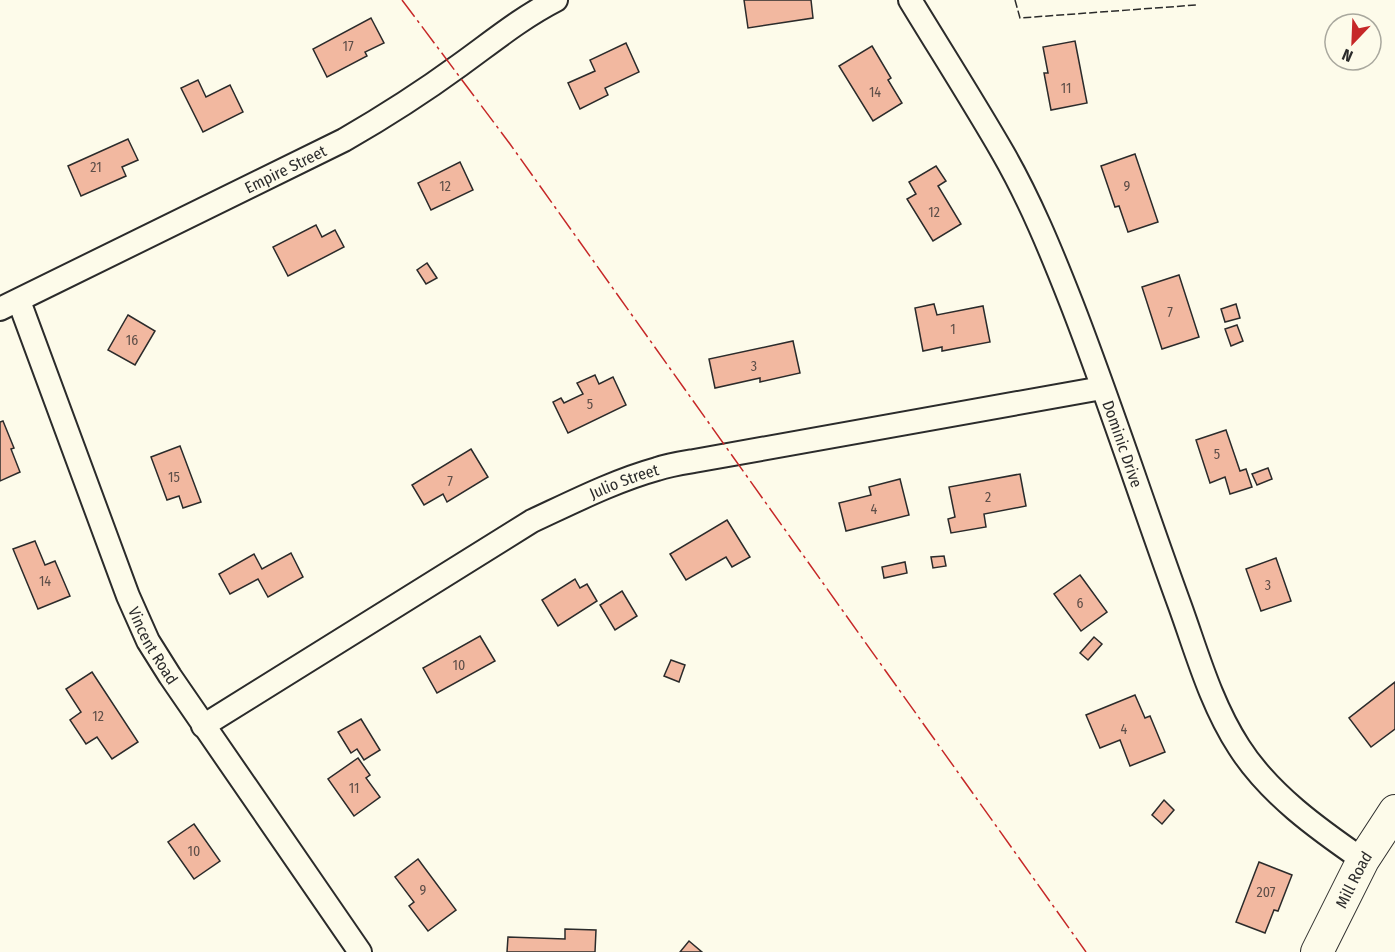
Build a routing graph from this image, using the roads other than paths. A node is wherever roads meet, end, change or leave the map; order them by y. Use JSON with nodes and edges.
{"nodes":[{"id":1,"x":556,"y":0,"type":"edge"},
{"id":2,"x":910,"y":0,"type":"edge"},
{"id":3,"x":9,"y":305,"type":"edge"},
{"id":4,"x":1102,"y":388,"type":"junction"},
{"id":5,"x":203,"y":726,"type":"junction"},
{"id":6,"x":1395,"y":811,"type":"edge"},
{"id":7,"x":1363,"y":860,"type":"junction"},
{"id":8,"x":360,"y":952,"type":"edge"},
{"id":9,"x":1317,"y":952,"type":"edge"}],
"edges":[{"from":1,"to":3,"type":"street","name":"Empire Street"},
{"from":2,"to":4,"type":"street","name":"Dominic Drive"},
{"from":3,"to":5,"type":"street","name":"Vincent Road"},
{"from":4,"to":5,"type":"street","name":"Julio Street"},
{"from":4,"to":7,"type":"street","name":"Dominic Drive"},
{"from":5,"to":8,"type":"street","name":"Vincent Road"},
{"from":6,"to":7,"type":"main road","name":"Mill Road"},
{"from":7,"to":9,"type":"main road","name":"Mill Road"}]}
